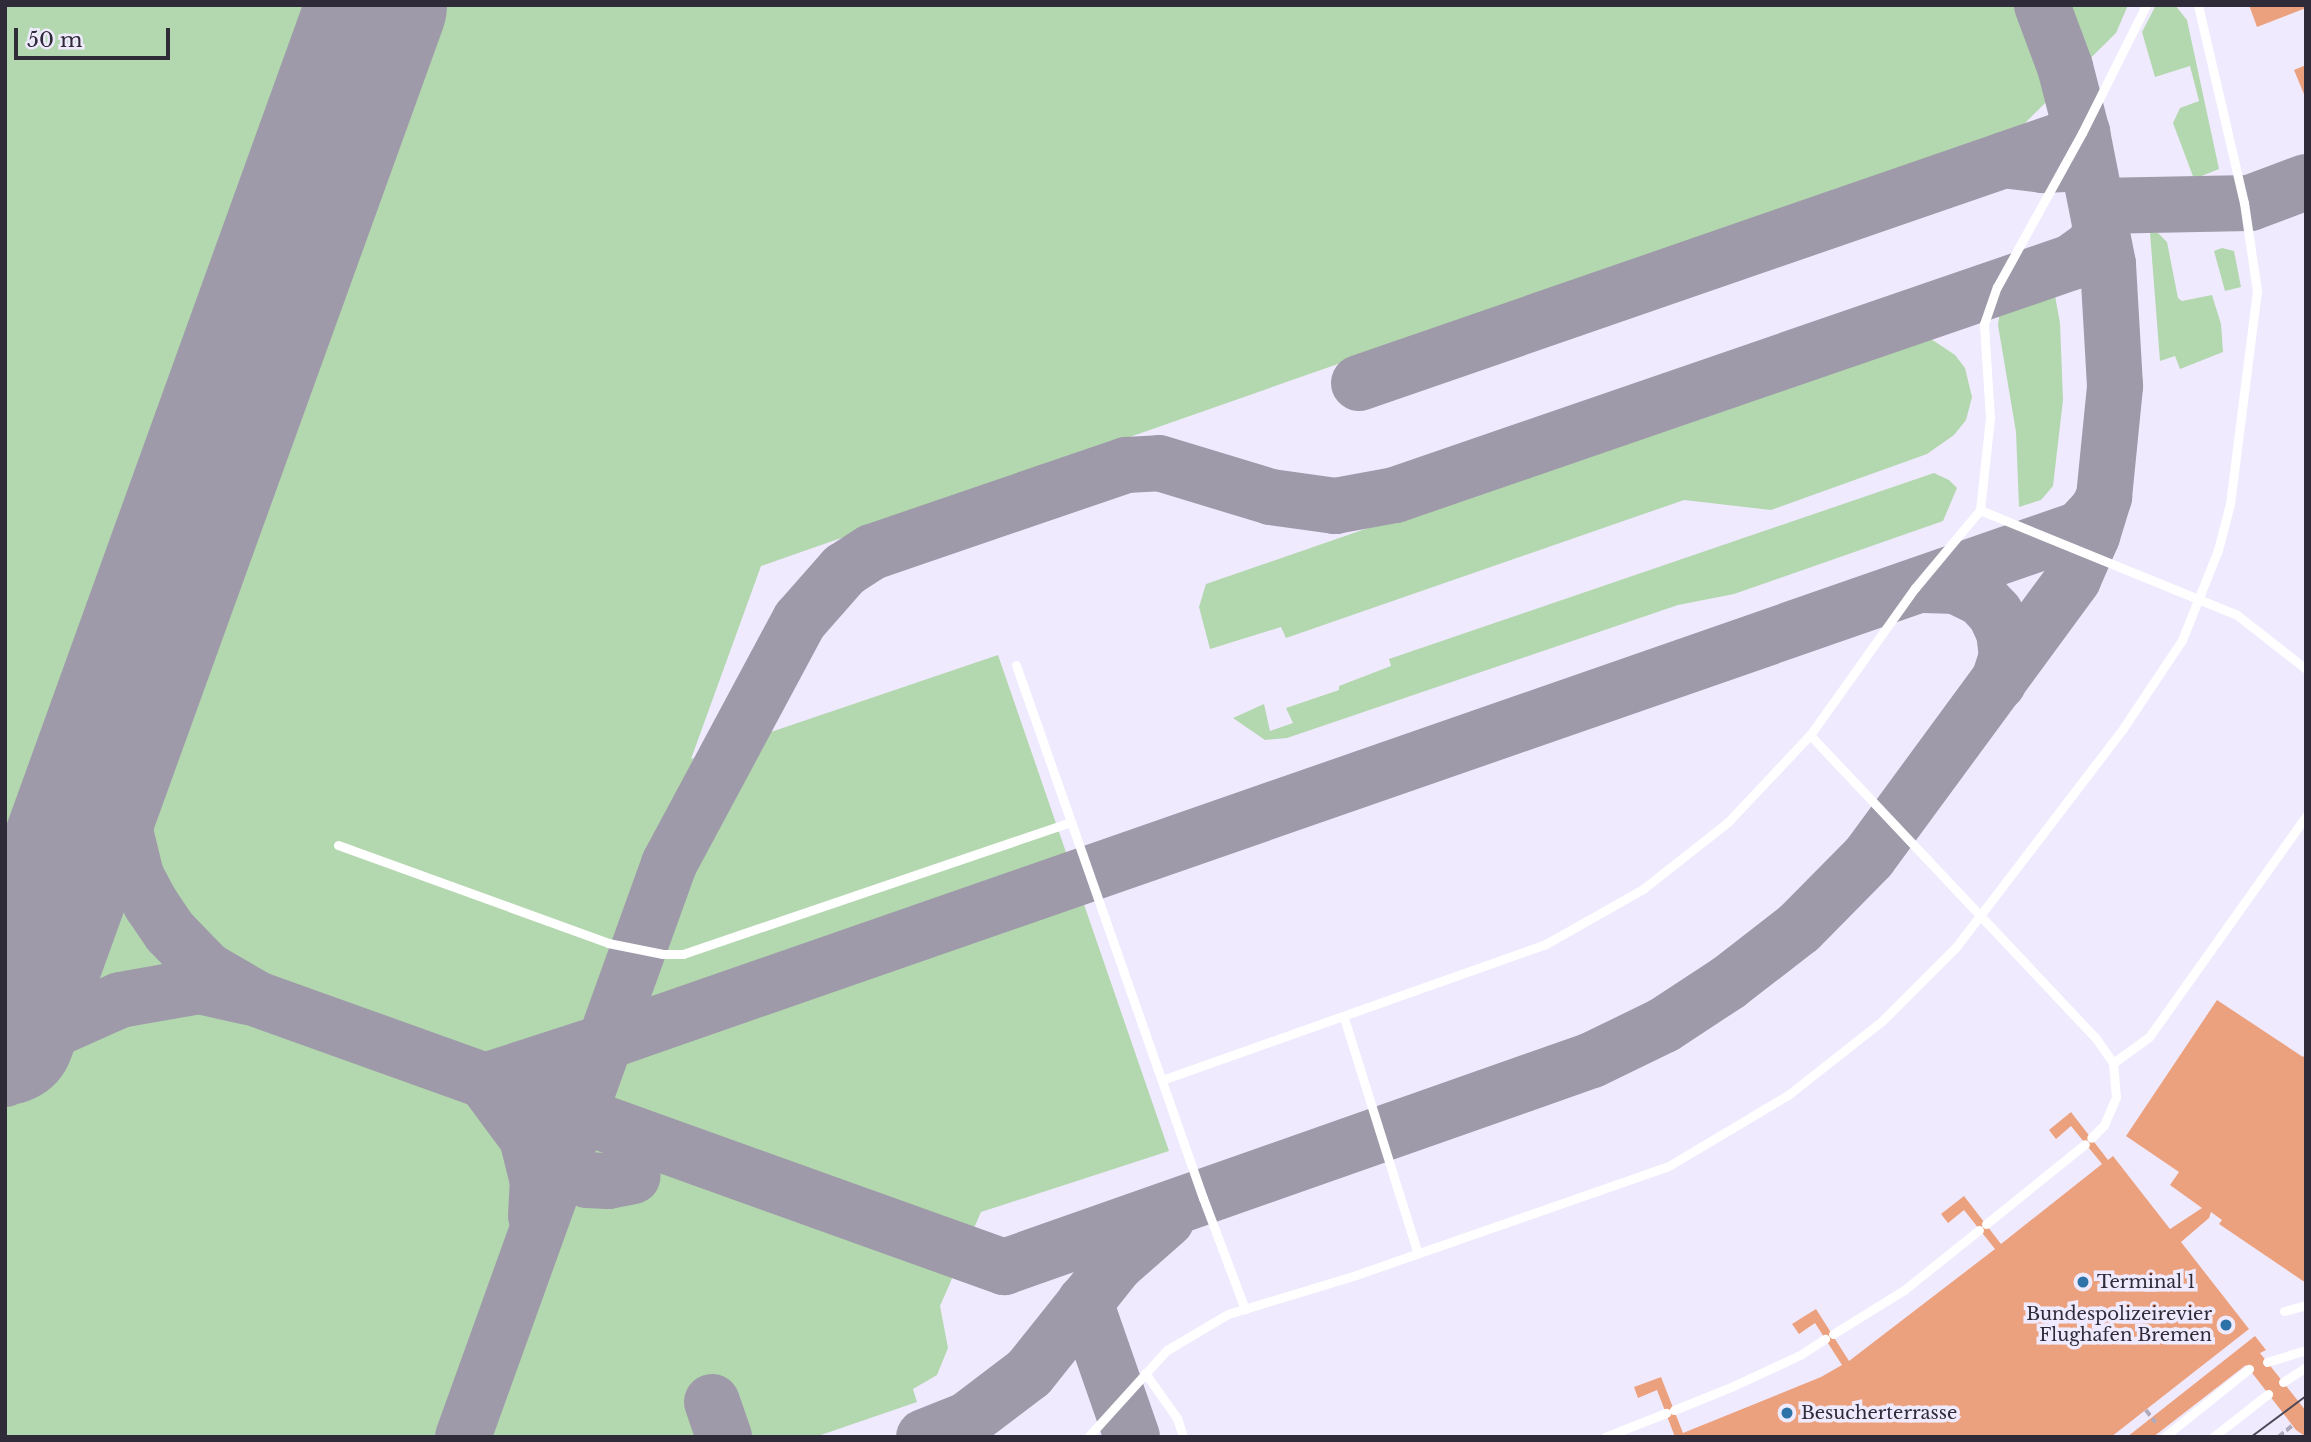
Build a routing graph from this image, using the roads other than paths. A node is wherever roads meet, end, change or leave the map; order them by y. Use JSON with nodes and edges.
{"nodes":[{"id":1,"x":2146,"y":5,"type":"edge"},
{"id":2,"x":2198,"y":5,"type":"edge"},
{"id":3,"x":1980,"y":510,"type":"junction"},
{"id":4,"x":2200,"y":601,"type":"junction"},
{"id":5,"x":1016,"y":665,"type":"dead end"},
{"id":6,"x":2306,"y":669,"type":"edge"},
{"id":7,"x":1810,"y":735,"type":"junction"},
{"id":8,"x":2306,"y":816,"type":"edge"},
{"id":9,"x":1070,"y":822,"type":"junction"},
{"id":10,"x":338,"y":845,"type":"dead end"},
{"id":11,"x":1981,"y":914,"type":"junction"},
{"id":12,"x":1344,"y":1018,"type":"junction"},
{"id":13,"x":2113,"y":1063,"type":"junction"},
{"id":14,"x":1161,"y":1080,"type":"junction"},
{"id":15,"x":1418,"y":1254,"type":"junction"},
{"id":16,"x":2306,"y":1305,"type":"edge"},
{"id":17,"x":1245,"y":1309,"type":"junction"},
{"id":18,"x":2284,"y":1311,"type":"dead end"},
{"id":19,"x":2306,"y":1350,"type":"edge"},
{"id":20,"x":2267,"y":1362,"type":"dead end"},
{"id":21,"x":2306,"y":1367,"type":"edge"},
{"id":22,"x":2249,"y":1369,"type":"dead end"},
{"id":23,"x":1145,"y":1373,"type":"junction"},
{"id":24,"x":2283,"y":1382,"type":"dead end"},
{"id":25,"x":2268,"y":1394,"type":"dead end"},
{"id":26,"x":1088,"y":1437,"type":"edge"},
{"id":27,"x":1183,"y":1437,"type":"edge"},
{"id":28,"x":1605,"y":1437,"type":"edge"},
{"id":29,"x":2164,"y":1437,"type":"edge"},
{"id":30,"x":2213,"y":1437,"type":"edge"}],
"edges":[{"from":1,"to":3,"type":"lane"},
{"from":2,"to":4,"type":"lane"},
{"from":3,"to":4,"type":"lane"},
{"from":3,"to":7,"type":"lane"},
{"from":4,"to":6,"type":"lane"},
{"from":4,"to":11,"type":"lane"},
{"from":5,"to":9,"type":"lane"},
{"from":7,"to":11,"type":"lane"},
{"from":7,"to":12,"type":"lane"},
{"from":8,"to":13,"type":"lane"},
{"from":9,"to":10,"type":"lane"},
{"from":9,"to":14,"type":"lane"},
{"from":11,"to":13,"type":"lane"},
{"from":11,"to":15,"type":"lane"},
{"from":12,"to":14,"type":"lane"},
{"from":12,"to":15,"type":"lane"},
{"from":13,"to":28,"type":"lane"},
{"from":14,"to":17,"type":"lane"},
{"from":15,"to":17,"type":"lane"},
{"from":16,"to":18,"type":"lane"},
{"from":17,"to":23,"type":"lane"},
{"from":19,"to":20,"type":"lane"},
{"from":21,"to":24,"type":"lane"},
{"from":22,"to":29,"type":"lane"},
{"from":23,"to":26,"type":"lane"},
{"from":23,"to":27,"type":"lane"},
{"from":25,"to":30,"type":"lane"}]}
